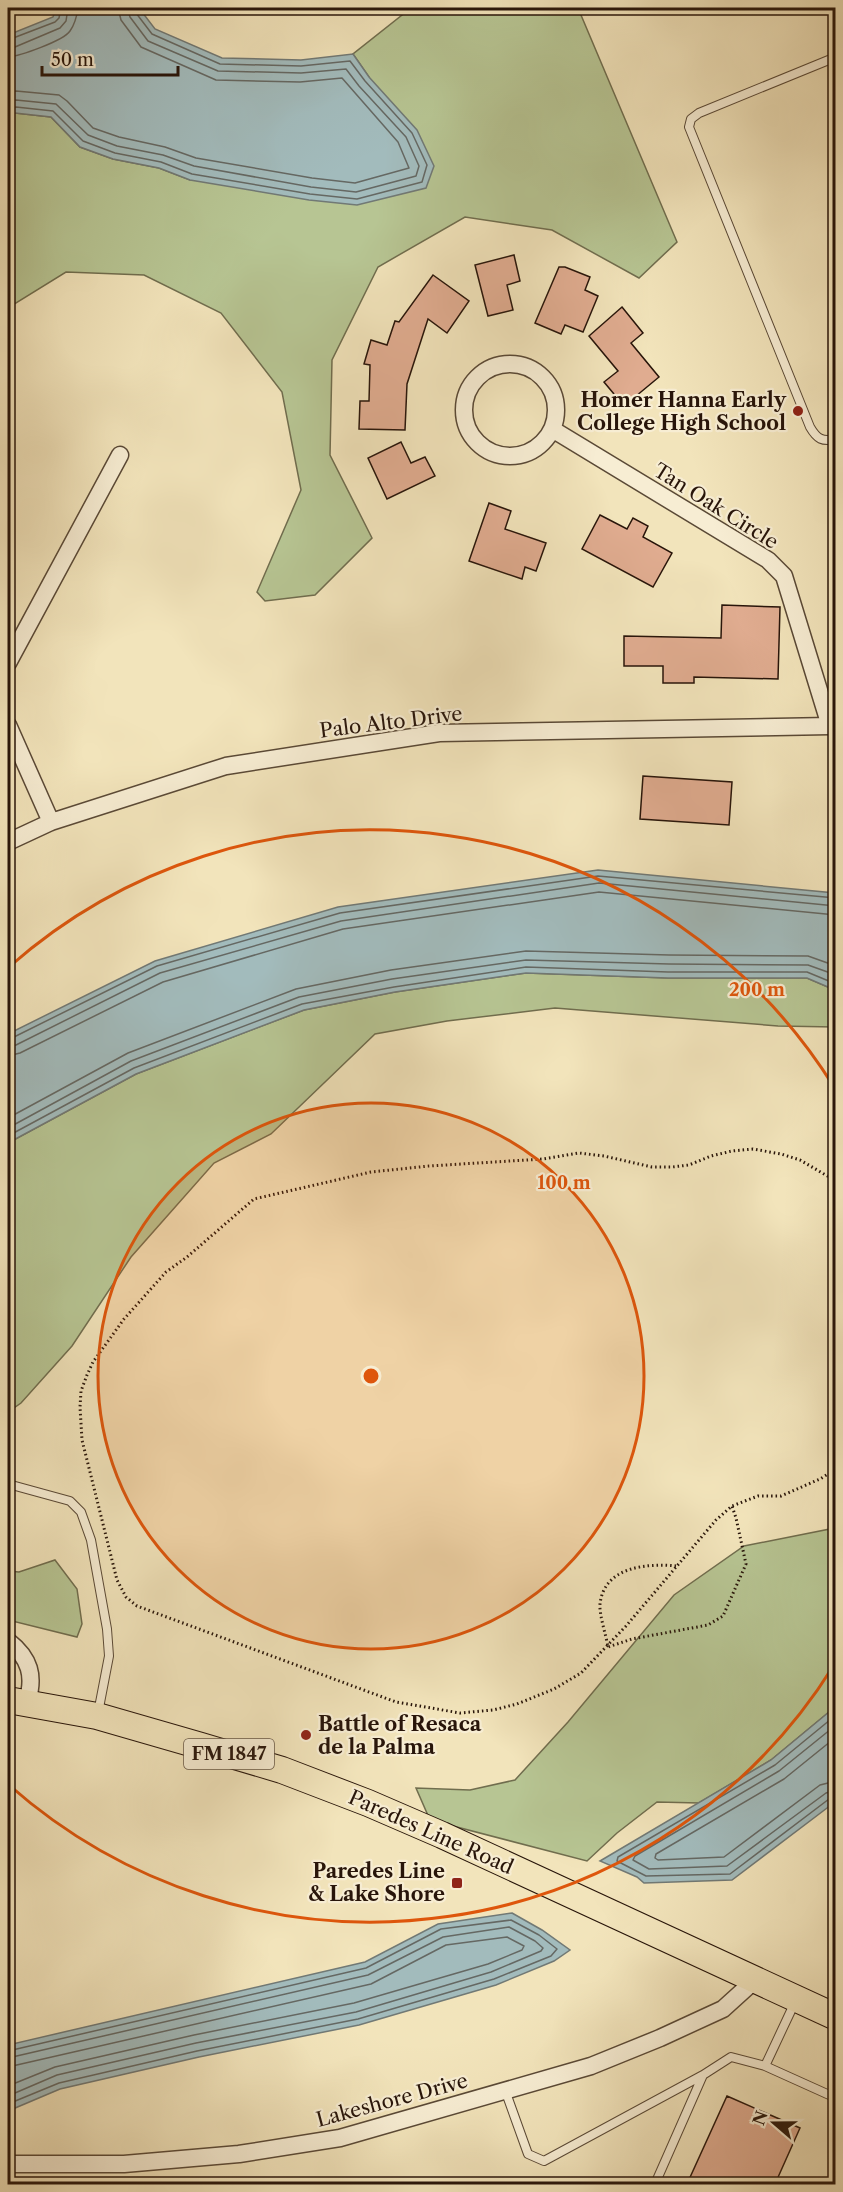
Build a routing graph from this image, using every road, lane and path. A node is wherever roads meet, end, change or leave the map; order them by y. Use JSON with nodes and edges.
{"nodes":[{"id":1,"x":836,"y":57,"type":"edge"},
{"id":2,"x":552,"y":429,"type":"junction"},
{"id":3,"x":836,"y":439,"type":"edge"},
{"id":4,"x":120,"y":455,"type":"dead end"},
{"id":5,"x":8,"y":663,"type":"edge"},
{"id":6,"x":8,"y":725,"type":"edge"},
{"id":7,"x":830,"y":726,"type":"joint"},
{"id":8,"x":51,"y":822,"type":"junction"},
{"id":9,"x":8,"y":842,"type":"edge"},
{"id":10,"x":836,"y":1181,"type":"edge"},
{"id":11,"x":836,"y":1468,"type":"edge"},
{"id":12,"x":8,"y":1484,"type":"edge"},
{"id":13,"x":732,"y":1506,"type":"junction"},
{"id":14,"x":677,"y":1567,"type":"junction"},
{"id":15,"x":8,"y":1641,"type":"edge"},
{"id":16,"x":608,"y":1647,"type":"junction"},
{"id":17,"x":17,"y":1701,"type":"edge"},
{"id":18,"x":97,"y":1716,"type":"junction"},
{"id":19,"x":756,"y":1980,"type":"junction"},
{"id":20,"x":796,"y":1999,"type":"junction"},
{"id":21,"x":836,"y":2017,"type":"edge"},
{"id":22,"x":765,"y":2066,"type":"junction"},
{"id":23,"x":703,"y":2075,"type":"junction"},
{"id":24,"x":505,"y":2090,"type":"junction"},
{"id":25,"x":836,"y":2098,"type":"edge"},
{"id":26,"x":12,"y":2164,"type":"dead end"},
{"id":27,"x":655,"y":2184,"type":"edge"}],
"edges":[{"from":1,"to":3,"type":"lane"},
{"from":2,"to":2,"type":"street"},
{"from":2,"to":7,"type":"street","name":"Tan Oak Circle"},
{"from":4,"to":5,"type":"street"},
{"from":6,"to":8,"type":"street"},
{"from":7,"to":8,"type":"street","name":"Palo Alto Drive"},
{"from":8,"to":9,"type":"street","name":"Palo Alto Drive"},
{"from":10,"to":16,"type":"path"},
{"from":11,"to":13,"type":"path"},
{"from":12,"to":18,"type":"lane"},
{"from":13,"to":14,"type":"path"},
{"from":13,"to":16,"type":"path"},
{"from":14,"to":16,"type":"path"},
{"from":14,"to":16,"type":"path"},
{"from":15,"to":17,"type":"street"},
{"from":17,"to":18,"type":"main road","name":"Paredes Line Road","number":"FM 1847"},
{"from":18,"to":19,"type":"main road","name":"Paredes Line Road","number":"FM 1847"},
{"from":19,"to":20,"type":"main road","name":"Paredes Line Road","number":"FM 1847"},
{"from":19,"to":24,"type":"street","name":"Lakeshore Drive"},
{"from":20,"to":21,"type":"main road","name":"Paredes Line Road","number":"FM 1847"},
{"from":20,"to":22,"type":"lane"},
{"from":22,"to":23,"type":"lane"},
{"from":22,"to":25,"type":"lane"},
{"from":23,"to":24,"type":"lane"},
{"from":23,"to":27,"type":"lane"},
{"from":24,"to":26,"type":"street","name":"Lakeshore Drive"}]}
